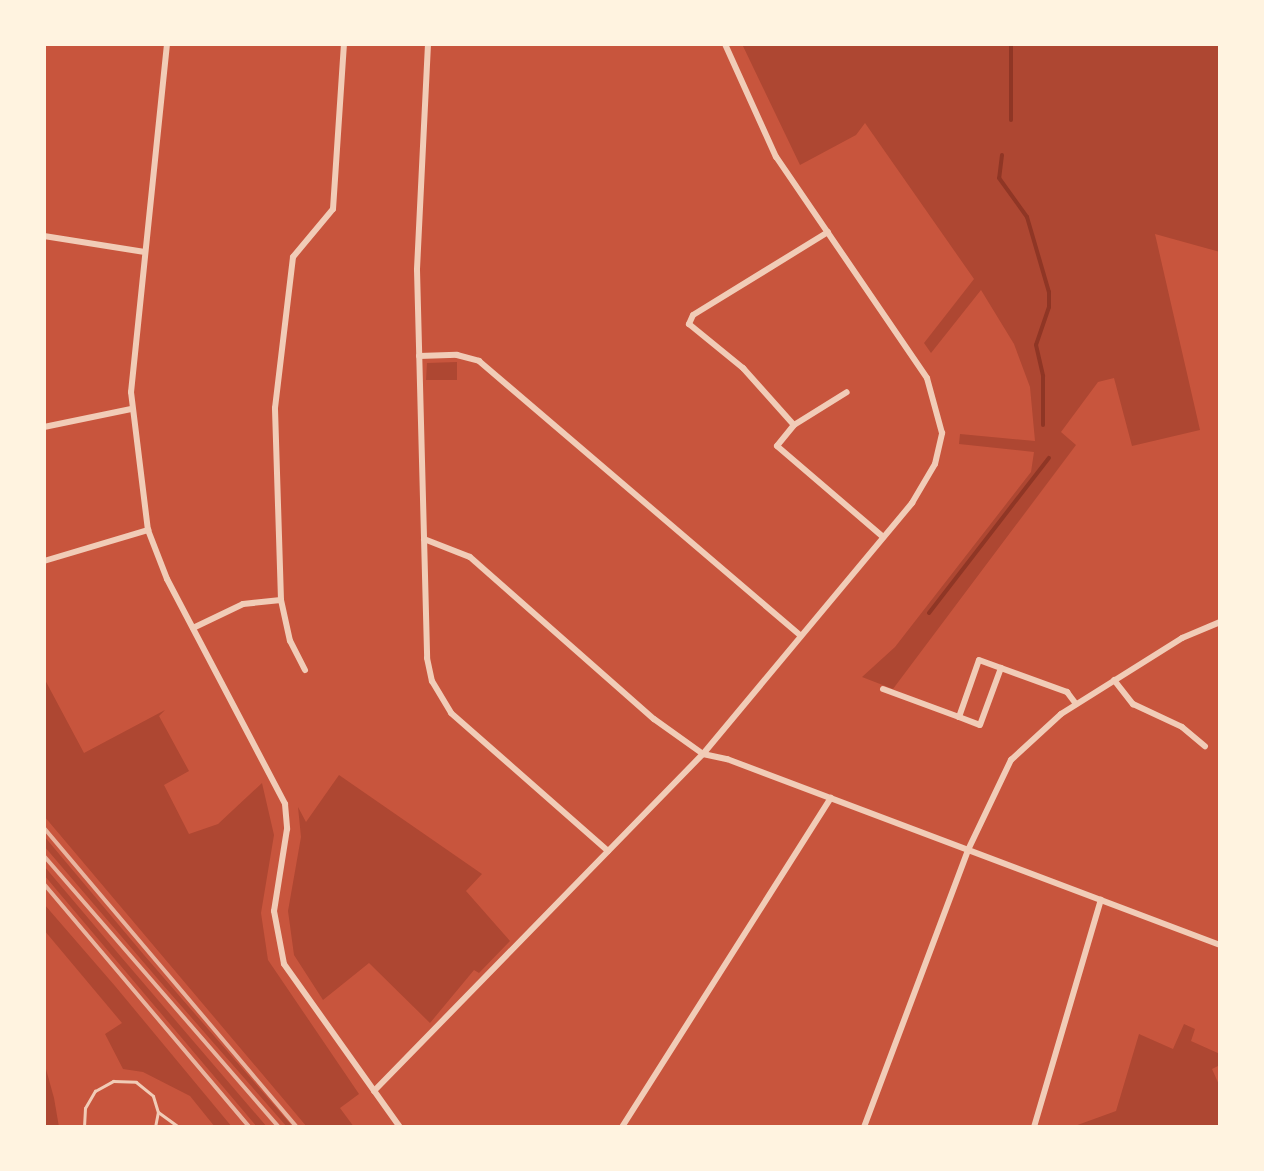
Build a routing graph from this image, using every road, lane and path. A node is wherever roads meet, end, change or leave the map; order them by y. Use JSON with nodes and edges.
{"nodes":[{"id":1,"x":167,"y":44,"type":"edge"},
{"id":2,"x":344,"y":44,"type":"edge"},
{"id":3,"x":428,"y":44,"type":"edge"},
{"id":4,"x":725,"y":44,"type":"edge"},
{"id":5,"x":828,"y":232,"type":"junction"},
{"id":6,"x":44,"y":236,"type":"edge"},
{"id":7,"x":145,"y":252,"type":"junction"},
{"id":8,"x":419,"y":356,"type":"junction"},
{"id":9,"x":847,"y":392,"type":"dead end"},
{"id":10,"x":131,"y":409,"type":"junction"},
{"id":11,"x":794,"y":425,"type":"junction"},
{"id":12,"x":44,"y":427,"type":"edge"},
{"id":13,"x":148,"y":530,"type":"junction"},
{"id":14,"x":883,"y":537,"type":"junction"},
{"id":15,"x":424,"y":539,"type":"junction"},
{"id":16,"x":44,"y":561,"type":"edge"},
{"id":17,"x":281,"y":600,"type":"junction"},
{"id":18,"x":1220,"y":622,"type":"edge"},
{"id":19,"x":193,"y":628,"type":"junction"},
{"id":20,"x":800,"y":635,"type":"junction"},
{"id":21,"x":1001,"y":668,"type":"junction"},
{"id":22,"x":305,"y":670,"type":"dead end"},
{"id":23,"x":1114,"y":680,"type":"junction"},
{"id":24,"x":883,"y":689,"type":"dead end"},
{"id":25,"x":1076,"y":704,"type":"junction"},
{"id":26,"x":959,"y":717,"type":"junction"},
{"id":27,"x":1205,"y":746,"type":"dead end"},
{"id":28,"x":703,"y":754,"type":"junction"},
{"id":29,"x":831,"y":798,"type":"junction"},
{"id":30,"x":968,"y":850,"type":"junction"},
{"id":31,"x":608,"y":851,"type":"junction"},
{"id":32,"x":1101,"y":900,"type":"junction"},
{"id":33,"x":1220,"y":945,"type":"edge"},
{"id":34,"x":374,"y":1091,"type":"junction"},
{"id":35,"x":158,"y":1112,"type":"junction"},
{"id":36,"x":84,"y":1127,"type":"edge"},
{"id":37,"x":155,"y":1127,"type":"edge"},
{"id":38,"x":179,"y":1127,"type":"edge"},
{"id":39,"x":400,"y":1127,"type":"edge"},
{"id":40,"x":622,"y":1127,"type":"edge"},
{"id":41,"x":864,"y":1127,"type":"edge"},
{"id":42,"x":1034,"y":1127,"type":"edge"}],
"edges":[{"from":1,"to":7,"type":"street"},
{"from":2,"to":17,"type":"street"},
{"from":3,"to":8,"type":"street"},
{"from":4,"to":5,"type":"street"},
{"from":5,"to":11,"type":"street"},
{"from":5,"to":14,"type":"street"},
{"from":6,"to":7,"type":"street"},
{"from":7,"to":10,"type":"street"},
{"from":8,"to":15,"type":"street"},
{"from":8,"to":20,"type":"street"},
{"from":9,"to":11,"type":"street"},
{"from":10,"to":12,"type":"street"},
{"from":10,"to":13,"type":"street"},
{"from":11,"to":14,"type":"street"},
{"from":13,"to":16,"type":"street"},
{"from":13,"to":19,"type":"street"},
{"from":14,"to":20,"type":"street"},
{"from":15,"to":28,"type":"street"},
{"from":15,"to":31,"type":"street"},
{"from":17,"to":19,"type":"street"},
{"from":17,"to":22,"type":"street"},
{"from":18,"to":23,"type":"street"},
{"from":19,"to":34,"type":"street"},
{"from":20,"to":28,"type":"street"},
{"from":21,"to":25,"type":"street"},
{"from":21,"to":26,"type":"street"},
{"from":21,"to":26,"type":"street"},
{"from":23,"to":25,"type":"street"},
{"from":23,"to":27,"type":"street"},
{"from":24,"to":26,"type":"street"},
{"from":25,"to":30,"type":"street"},
{"from":28,"to":29,"type":"street"},
{"from":28,"to":31,"type":"street"},
{"from":29,"to":30,"type":"street"},
{"from":29,"to":40,"type":"street"},
{"from":30,"to":32,"type":"street"},
{"from":30,"to":41,"type":"street"},
{"from":31,"to":34,"type":"street"},
{"from":32,"to":33,"type":"street"},
{"from":32,"to":42,"type":"street"},
{"from":34,"to":39,"type":"street"},
{"from":35,"to":36,"type":"lane"},
{"from":35,"to":37,"type":"lane"},
{"from":35,"to":38,"type":"lane"}]}
